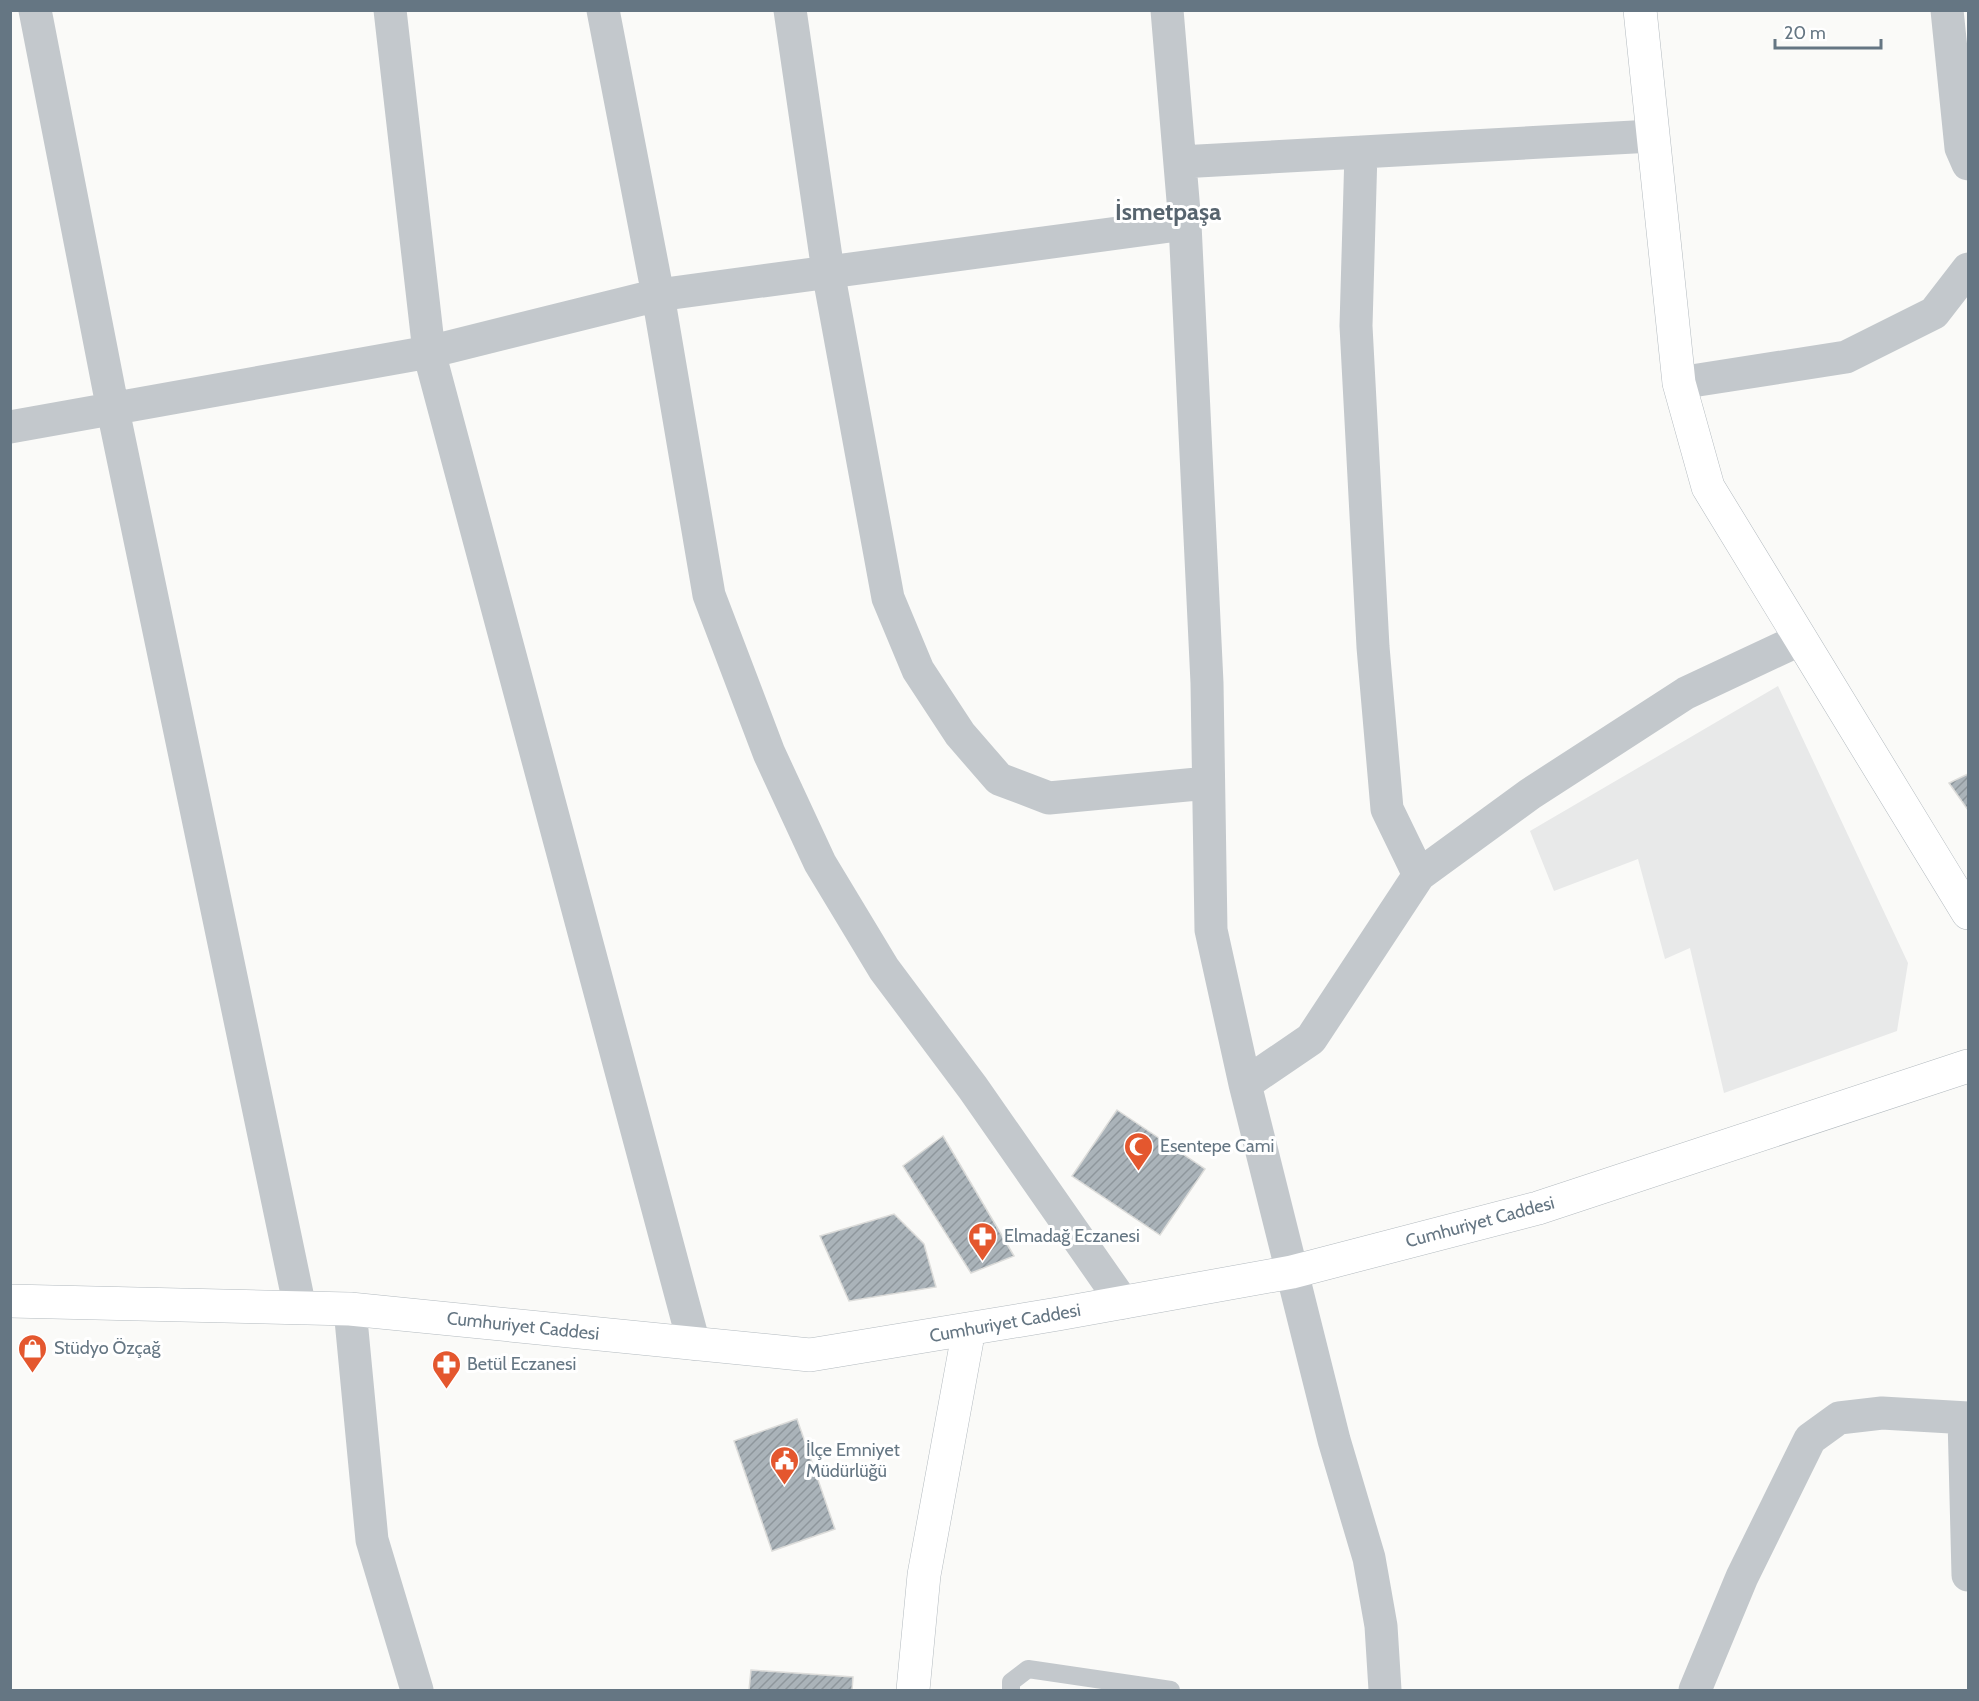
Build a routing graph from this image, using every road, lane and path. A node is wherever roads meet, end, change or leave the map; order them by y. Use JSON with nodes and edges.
{"nodes":[{"id":1,"x":35,"y":10,"type":"edge"},
{"id":2,"x":390,"y":10,"type":"edge"},
{"id":3,"x":603,"y":10,"type":"edge"},
{"id":4,"x":790,"y":10,"type":"edge"},
{"id":5,"x":1167,"y":10,"type":"edge"},
{"id":6,"x":1640,"y":10,"type":"edge"},
{"id":7,"x":1947,"y":10,"type":"edge"},
{"id":8,"x":1652,"y":136,"type":"junction"},
{"id":9,"x":1361,"y":152,"type":"junction"},
{"id":10,"x":1180,"y":162,"type":"junction"},
{"id":11,"x":1968,"y":164,"type":"edge"},
{"id":12,"x":1185,"y":224,"type":"junction"},
{"id":13,"x":1968,"y":269,"type":"edge"},
{"id":14,"x":828,"y":271,"type":"junction"},
{"id":15,"x":658,"y":295,"type":"junction"},
{"id":16,"x":429,"y":352,"type":"junction"},
{"id":17,"x":1679,"y":383,"type":"junction"},
{"id":18,"x":112,"y":410,"type":"junction"},
{"id":19,"x":10,"y":427,"type":"edge"},
{"id":20,"x":1801,"y":639,"type":"junction"},
{"id":21,"x":1208,"y":783,"type":"junction"},
{"id":22,"x":1419,"y":875,"type":"junction"},
{"id":23,"x":1968,"y":913,"type":"edge"},
{"id":24,"x":1968,"y":1066,"type":"edge"},
{"id":25,"x":1245,"y":1084,"type":"junction"},
{"id":26,"x":1292,"y":1272,"type":"junction"},
{"id":27,"x":10,"y":1301,"type":"edge"},
{"id":28,"x":1123,"y":1303,"type":"junction"},
{"id":29,"x":300,"y":1308,"type":"junction"},
{"id":30,"x":350,"y":1309,"type":"junction"},
{"id":31,"x":969,"y":1329,"type":"junction"},
{"id":32,"x":694,"y":1344,"type":"junction"},
{"id":33,"x":1966,"y":1418,"type":"edge"},
{"id":34,"x":1968,"y":1575,"type":"edge"},
{"id":35,"x":417,"y":1690,"type":"edge"},
{"id":36,"x":913,"y":1690,"type":"edge"},
{"id":37,"x":1011,"y":1690,"type":"edge"},
{"id":38,"x":1171,"y":1690,"type":"edge"},
{"id":39,"x":1385,"y":1690,"type":"edge"},
{"id":40,"x":1695,"y":1690,"type":"edge"}],
"edges":[{"from":1,"to":18,"type":"street"},
{"from":2,"to":16,"type":"street"},
{"from":3,"to":15,"type":"street"},
{"from":4,"to":14,"type":"street"},
{"from":5,"to":10,"type":"street"},
{"from":6,"to":8,"type":"street"},
{"from":7,"to":11,"type":"street"},
{"from":8,"to":9,"type":"street"},
{"from":8,"to":17,"type":"street"},
{"from":9,"to":10,"type":"street"},
{"from":9,"to":22,"type":"street"},
{"from":10,"to":12,"type":"street"},
{"from":12,"to":14,"type":"street"},
{"from":12,"to":21,"type":"street"},
{"from":13,"to":17,"type":"street"},
{"from":14,"to":15,"type":"street"},
{"from":14,"to":21,"type":"street"},
{"from":15,"to":16,"type":"street"},
{"from":15,"to":28,"type":"street"},
{"from":16,"to":18,"type":"street"},
{"from":16,"to":32,"type":"street"},
{"from":17,"to":20,"type":"street"},
{"from":18,"to":19,"type":"street"},
{"from":18,"to":29,"type":"street"},
{"from":20,"to":22,"type":"street"},
{"from":20,"to":23,"type":"street"},
{"from":21,"to":25,"type":"street"},
{"from":22,"to":25,"type":"street"},
{"from":24,"to":26,"type":"street","name":"Cumhuriyet Caddesi"},
{"from":25,"to":26,"type":"street"},
{"from":26,"to":28,"type":"street","name":"Cumhuriyet Caddesi"},
{"from":26,"to":39,"type":"street"},
{"from":27,"to":29,"type":"street","name":"Cumhuriyet Caddesi"},
{"from":28,"to":31,"type":"street","name":"Cumhuriyet Caddesi"},
{"from":29,"to":30,"type":"street","name":"Cumhuriyet Caddesi"},
{"from":30,"to":32,"type":"street","name":"Cumhuriyet Caddesi"},
{"from":30,"to":35,"type":"street"},
{"from":31,"to":32,"type":"street","name":"Cumhuriyet Caddesi"},
{"from":31,"to":36,"type":"street"},
{"from":33,"to":34,"type":"street"},
{"from":33,"to":40,"type":"street"},
{"from":37,"to":38,"type":"lane"}]}
